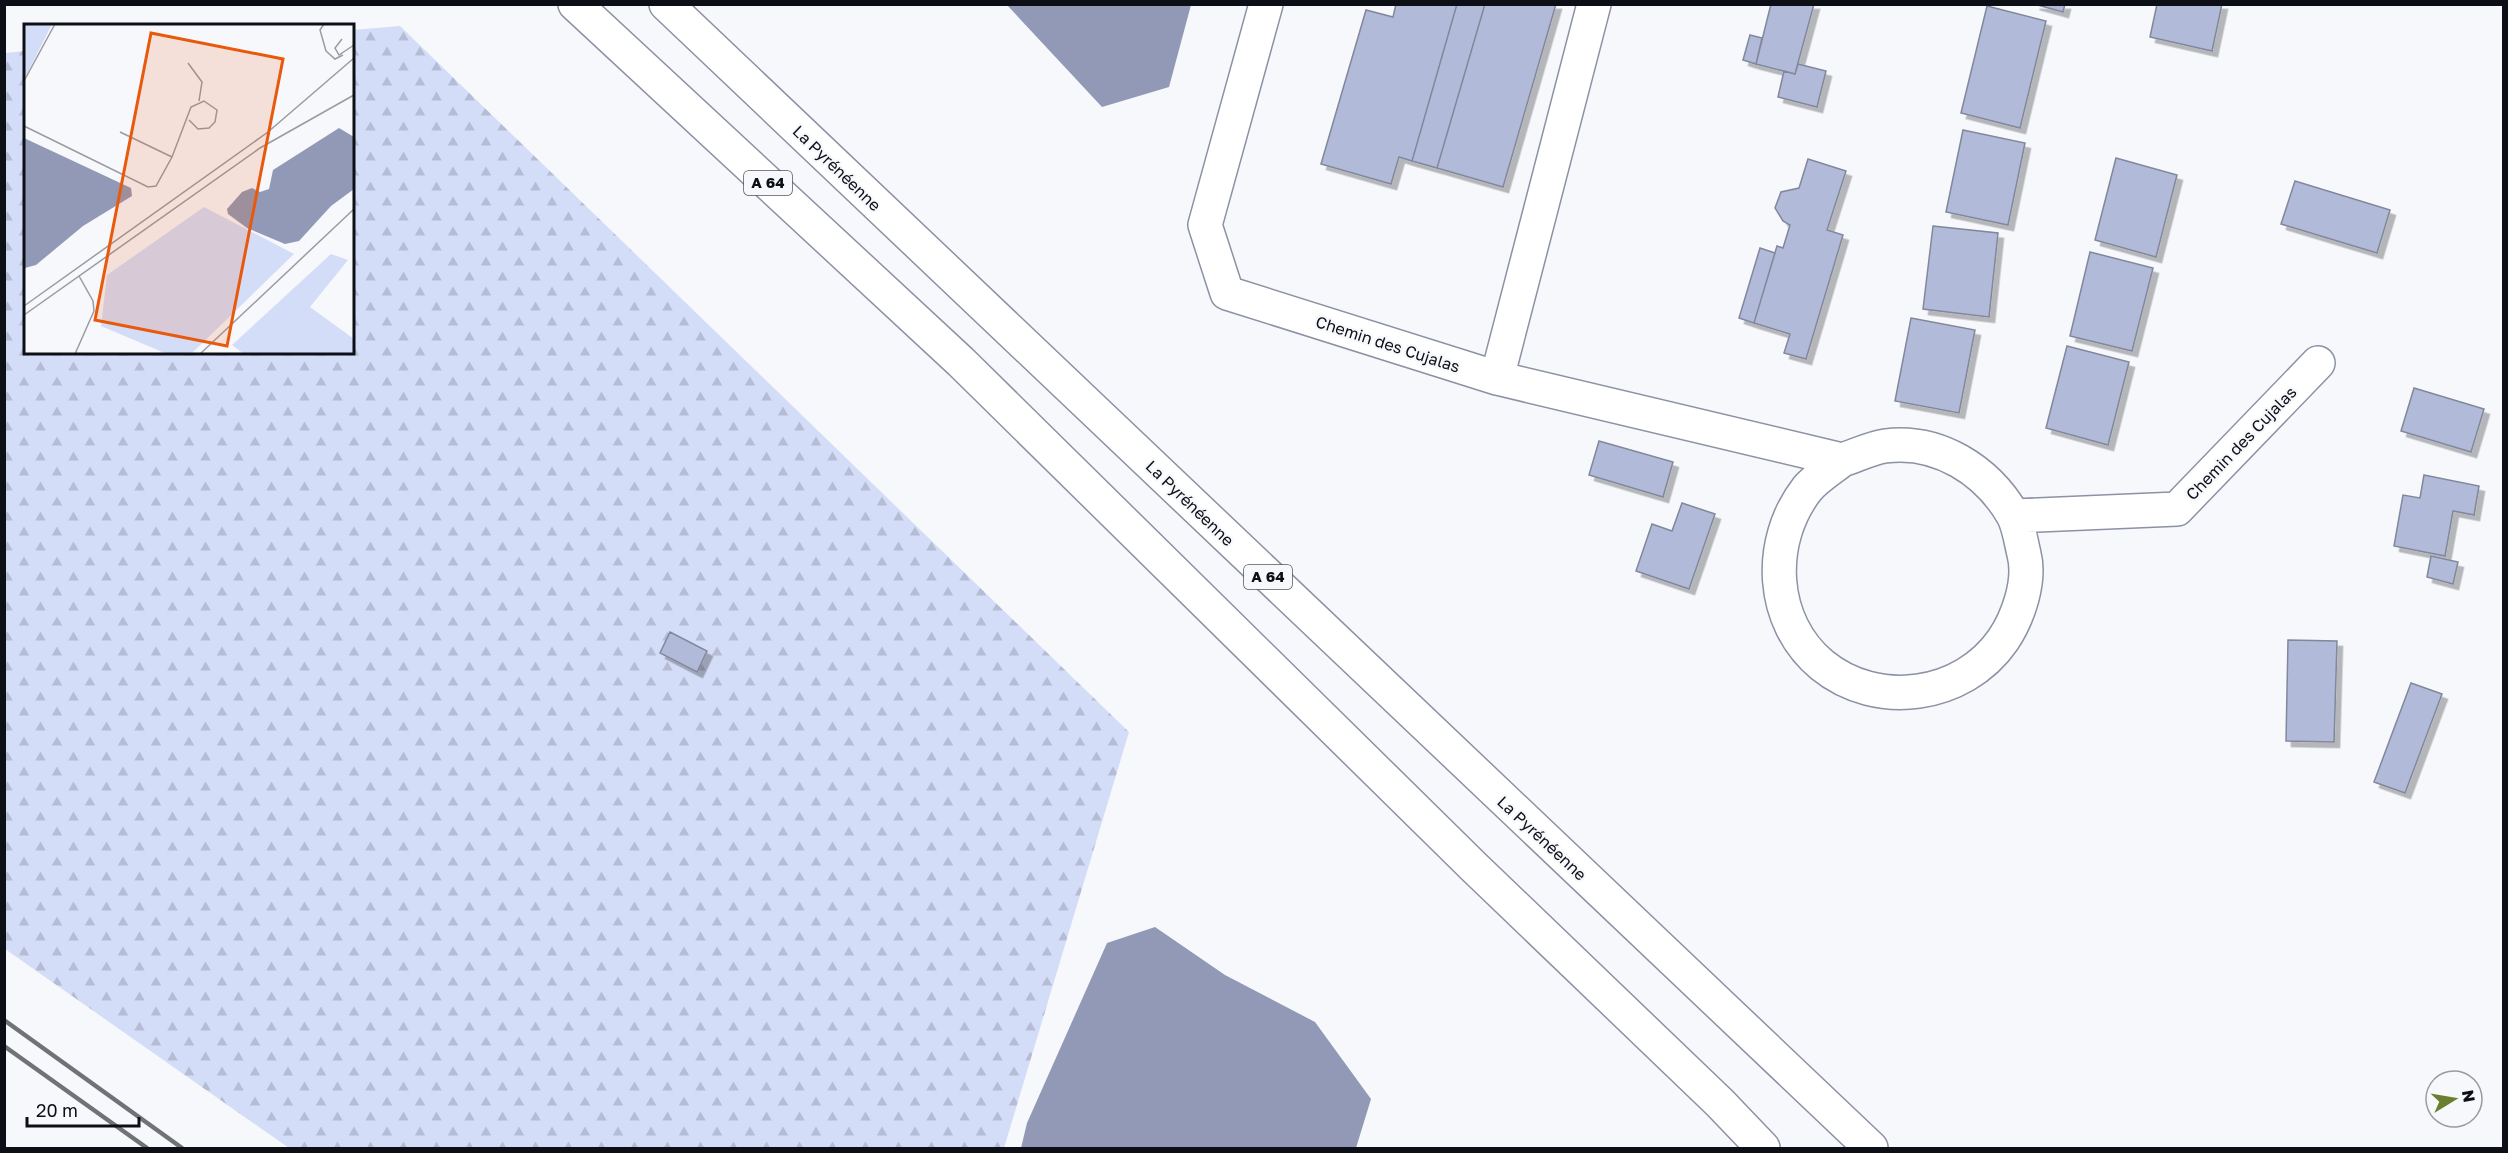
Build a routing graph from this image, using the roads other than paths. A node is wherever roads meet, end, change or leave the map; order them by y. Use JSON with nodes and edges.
{"nodes":[{"id":1,"x":575,"y":4,"type":"edge"},
{"id":2,"x":666,"y":4,"type":"edge"},
{"id":3,"x":1266,"y":4,"type":"edge"},
{"id":4,"x":1594,"y":4,"type":"edge"},
{"id":5,"x":2318,"y":363,"type":"dead end"},
{"id":6,"x":1497,"y":378,"type":"junction"},
{"id":7,"x":1842,"y":460,"type":"junction"},
{"id":8,"x":2014,"y":516,"type":"junction"},
{"id":9,"x":1763,"y":1149,"type":"edge"},
{"id":10,"x":1871,"y":1149,"type":"edge"}],
"edges":[{"from":1,"to":9,"type":"main road","number":"A 64"},
{"from":2,"to":10,"type":"main road","name":"La Pyrénéenne","number":"A 64"},
{"from":3,"to":6,"type":"main road","name":"Chemin des Cujalas"},
{"from":4,"to":6,"type":"main road"},
{"from":5,"to":8,"type":"main road","name":"Chemin des Cujalas"},
{"from":6,"to":7,"type":"main road","name":"Chemin des Cujalas"},
{"from":7,"to":8,"type":"main road"},
{"from":7,"to":8,"type":"main road"}]}
